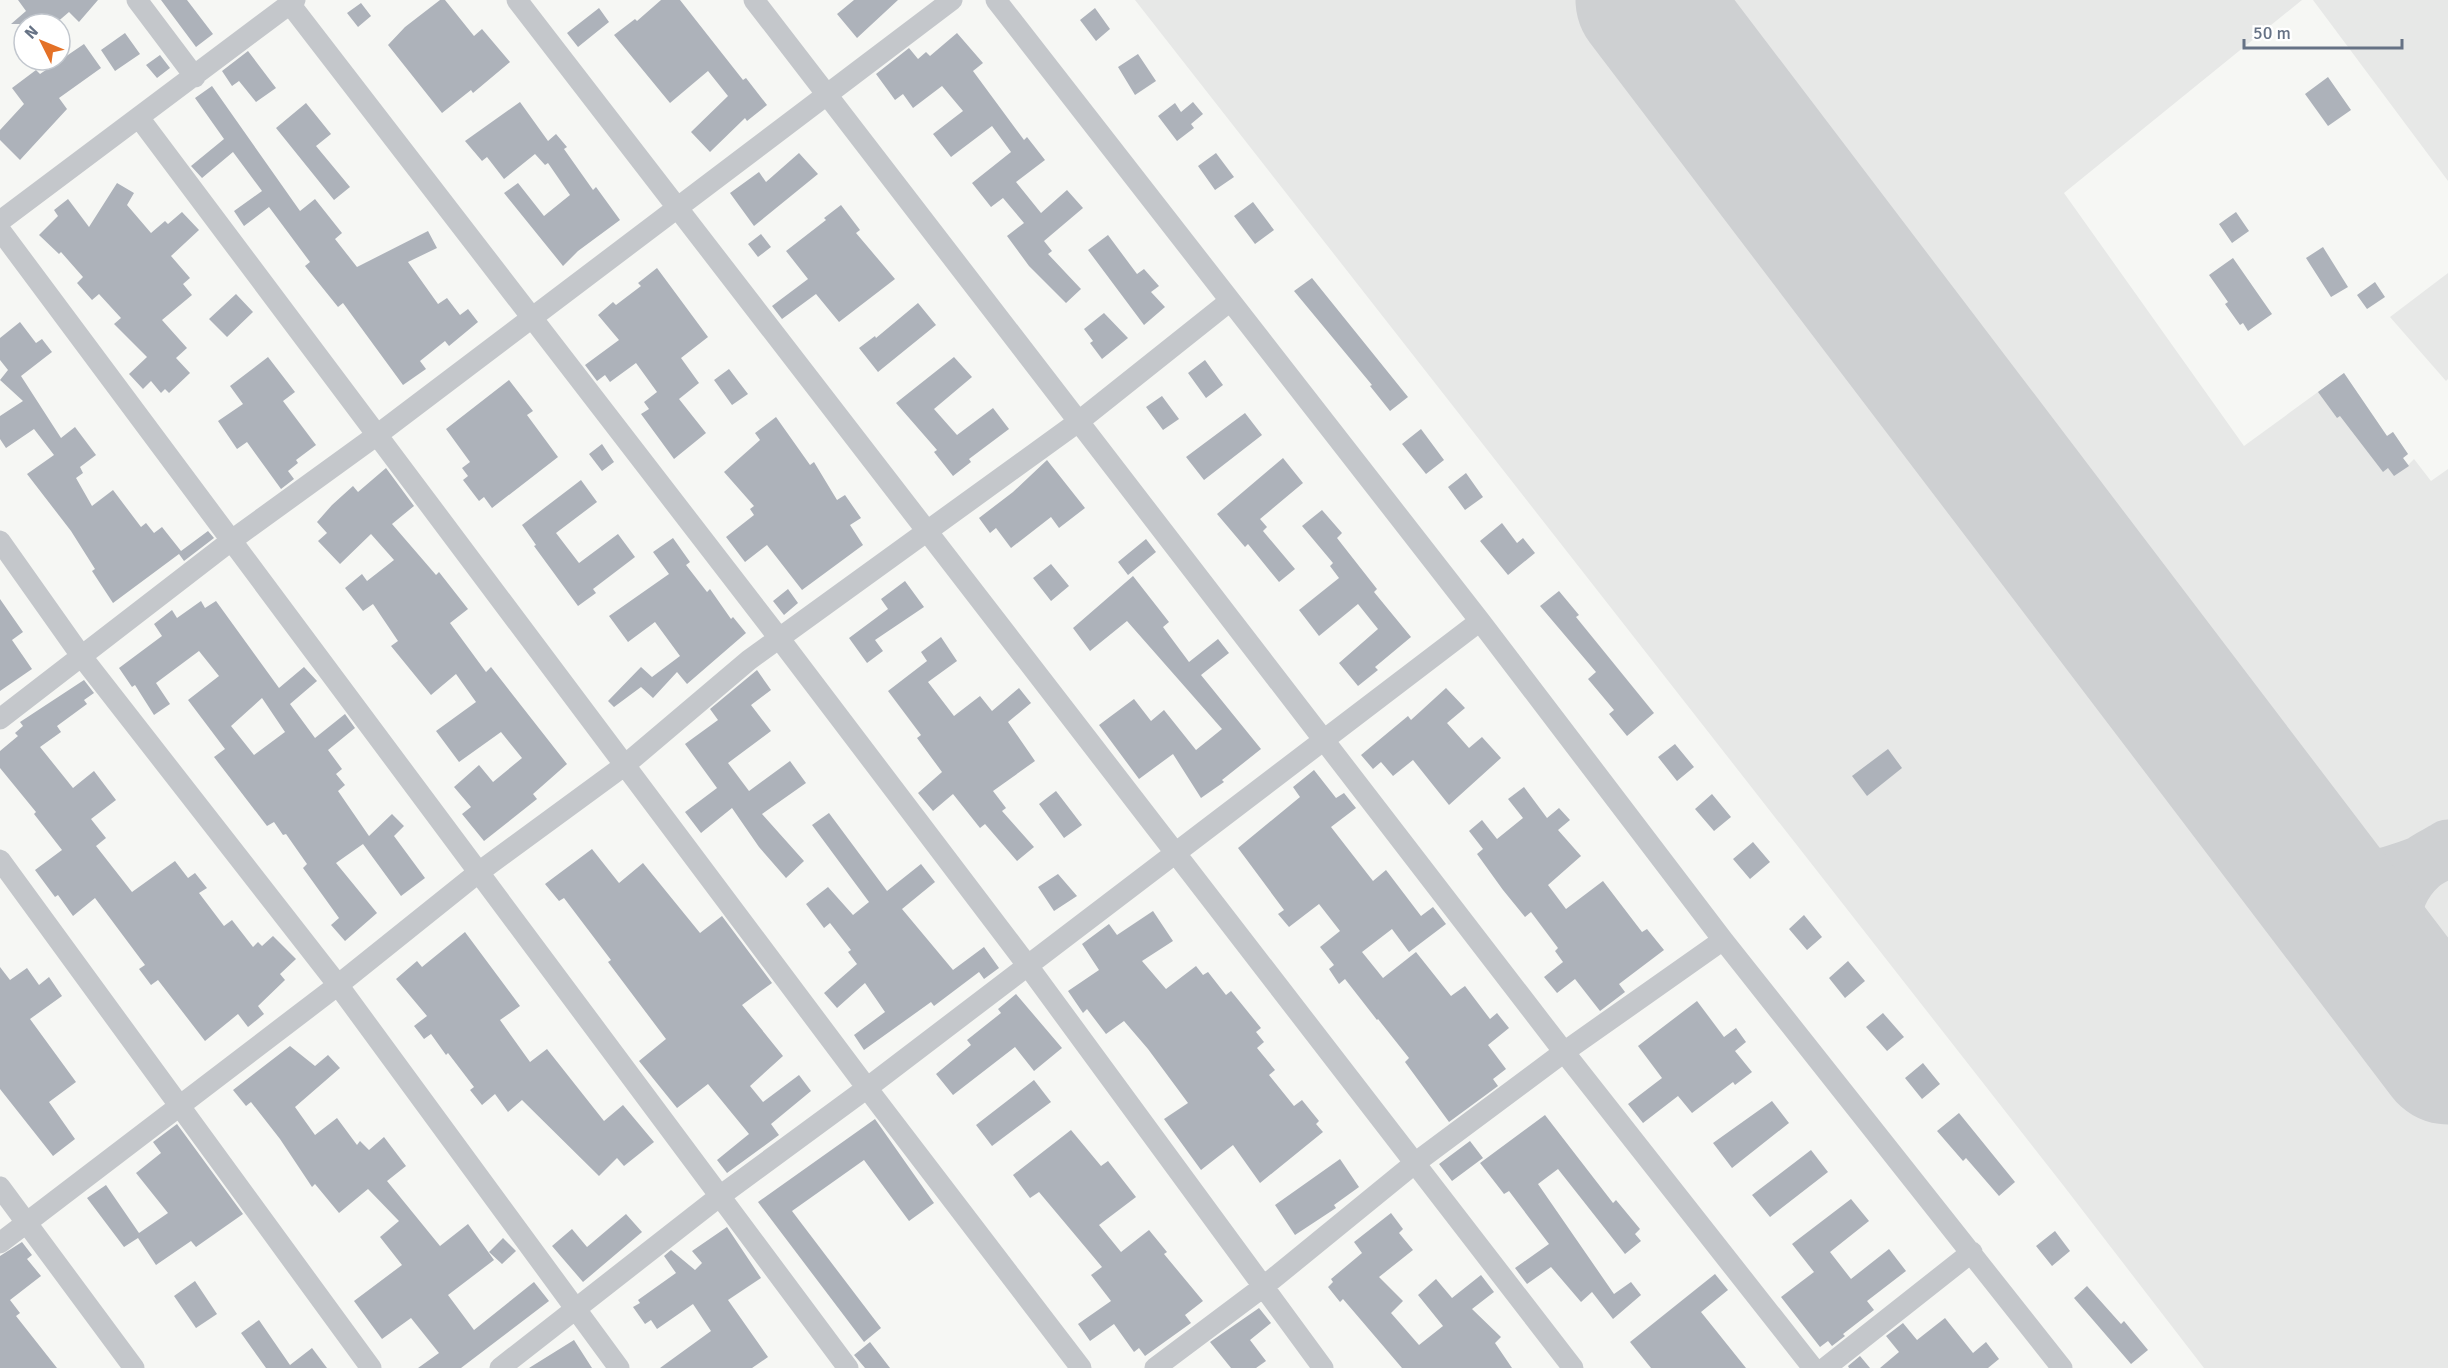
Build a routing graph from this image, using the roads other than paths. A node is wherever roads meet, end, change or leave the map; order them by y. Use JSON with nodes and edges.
{"nodes":[{"id":1,"x":137,"y":0,"type":"edge"},
{"id":2,"x":517,"y":0,"type":"edge"},
{"id":3,"x":754,"y":0,"type":"edge"},
{"id":4,"x":952,"y":0,"type":"edge"},
{"id":5,"x":996,"y":0,"type":"edge"},
{"id":6,"x":292,"y":2,"type":"edge"},
{"id":7,"x":195,"y":77,"type":"junction"},
{"id":8,"x":826,"y":96,"type":"junction"},
{"id":9,"x":140,"y":119,"type":"junction"},
{"id":10,"x":677,"y":208,"type":"junction"},
{"id":11,"x":0,"y":221,"type":"edge"},
{"id":12,"x":0,"y":230,"type":"edge"},
{"id":13,"x":1230,"y":301,"type":"junction"},
{"id":14,"x":531,"y":318,"type":"junction"},
{"id":15,"x":1078,"y":422,"type":"junction"},
{"id":16,"x":377,"y":435,"type":"junction"},
{"id":17,"x":928,"y":533,"type":"junction"},
{"id":18,"x":231,"y":540,"type":"junction"},
{"id":19,"x":0,"y":541,"type":"edge"},
{"id":20,"x":1480,"y":621,"type":"junction"},
{"id":21,"x":779,"y":638,"type":"junction"},
{"id":22,"x":82,"y":657,"type":"junction"},
{"id":23,"x":0,"y":719,"type":"edge"},
{"id":24,"x":1323,"y":738,"type":"junction"},
{"id":25,"x":625,"y":765,"type":"junction"},
{"id":26,"x":1175,"y":853,"type":"junction"},
{"id":27,"x":0,"y":860,"type":"edge"},
{"id":28,"x":479,"y":872,"type":"junction"},
{"id":29,"x":1723,"y":940,"type":"junction"},
{"id":30,"x":1028,"y":966,"type":"junction"},
{"id":31,"x":338,"y":985,"type":"junction"},
{"id":32,"x":1564,"y":1052,"type":"junction"},
{"id":33,"x":867,"y":1088,"type":"junction"},
{"id":34,"x":180,"y":1106,"type":"junction"},
{"id":35,"x":1415,"y":1163,"type":"junction"},
{"id":36,"x":0,"y":1187,"type":"edge"},
{"id":37,"x":720,"y":1196,"type":"junction"},
{"id":38,"x":27,"y":1223,"type":"junction"},
{"id":39,"x":0,"y":1243,"type":"edge"},
{"id":40,"x":1972,"y":1252,"type":"junction"},
{"id":41,"x":1263,"y":1287,"type":"junction"},
{"id":42,"x":576,"y":1310,"type":"junction"},
{"id":43,"x":134,"y":1368,"type":"edge"},
{"id":44,"x":371,"y":1368,"type":"edge"},
{"id":45,"x":500,"y":1368,"type":"edge"},
{"id":46,"x":619,"y":1368,"type":"edge"},
{"id":47,"x":848,"y":1368,"type":"edge"},
{"id":48,"x":1081,"y":1368,"type":"edge"},
{"id":49,"x":1155,"y":1368,"type":"edge"},
{"id":50,"x":1323,"y":1368,"type":"edge"},
{"id":51,"x":1573,"y":1368,"type":"edge"},
{"id":52,"x":1813,"y":1368,"type":"edge"},
{"id":53,"x":1825,"y":1368,"type":"edge"},
{"id":54,"x":2062,"y":1368,"type":"edge"}],
"edges":[{"from":1,"to":7,"type":"street"},
{"from":2,"to":10,"type":"street"},
{"from":3,"to":8,"type":"street"},
{"from":4,"to":8,"type":"street"},
{"from":5,"to":13,"type":"street"},
{"from":6,"to":7,"type":"street"},
{"from":6,"to":14,"type":"street"},
{"from":7,"to":9,"type":"street"},
{"from":8,"to":10,"type":"street"},
{"from":8,"to":15,"type":"street"},
{"from":9,"to":11,"type":"street"},
{"from":9,"to":16,"type":"street"},
{"from":10,"to":14,"type":"street"},
{"from":10,"to":17,"type":"street"},
{"from":12,"to":18,"type":"street"},
{"from":13,"to":15,"type":"street"},
{"from":13,"to":20,"type":"street"},
{"from":14,"to":16,"type":"street"},
{"from":14,"to":21,"type":"street"},
{"from":15,"to":17,"type":"street"},
{"from":15,"to":24,"type":"street"},
{"from":16,"to":18,"type":"street"},
{"from":16,"to":25,"type":"street"},
{"from":17,"to":21,"type":"street"},
{"from":17,"to":26,"type":"street"},
{"from":18,"to":22,"type":"street"},
{"from":18,"to":28,"type":"street"},
{"from":19,"to":22,"type":"street"},
{"from":20,"to":24,"type":"street"},
{"from":20,"to":29,"type":"street"},
{"from":21,"to":25,"type":"street"},
{"from":21,"to":30,"type":"street"},
{"from":22,"to":23,"type":"street"},
{"from":22,"to":31,"type":"street"},
{"from":24,"to":26,"type":"street"},
{"from":24,"to":32,"type":"street"},
{"from":25,"to":28,"type":"street"},
{"from":25,"to":33,"type":"street"},
{"from":26,"to":30,"type":"street"},
{"from":26,"to":35,"type":"street"},
{"from":27,"to":34,"type":"street"},
{"from":28,"to":31,"type":"street"},
{"from":28,"to":37,"type":"street"},
{"from":29,"to":32,"type":"street"},
{"from":29,"to":40,"type":"street"},
{"from":30,"to":33,"type":"street"},
{"from":30,"to":41,"type":"street"},
{"from":31,"to":34,"type":"street"},
{"from":31,"to":42,"type":"street"},
{"from":32,"to":35,"type":"street"},
{"from":32,"to":52,"type":"street"},
{"from":33,"to":37,"type":"street"},
{"from":33,"to":48,"type":"street"},
{"from":34,"to":38,"type":"street"},
{"from":34,"to":44,"type":"street"},
{"from":35,"to":41,"type":"street"},
{"from":35,"to":51,"type":"street"},
{"from":36,"to":38,"type":"street"},
{"from":37,"to":42,"type":"street"},
{"from":37,"to":47,"type":"street"},
{"from":38,"to":39,"type":"street"},
{"from":38,"to":43,"type":"street"},
{"from":40,"to":53,"type":"street"},
{"from":40,"to":54,"type":"street"},
{"from":41,"to":49,"type":"street"},
{"from":41,"to":50,"type":"street"},
{"from":42,"to":45,"type":"street"},
{"from":42,"to":46,"type":"street"}]}
